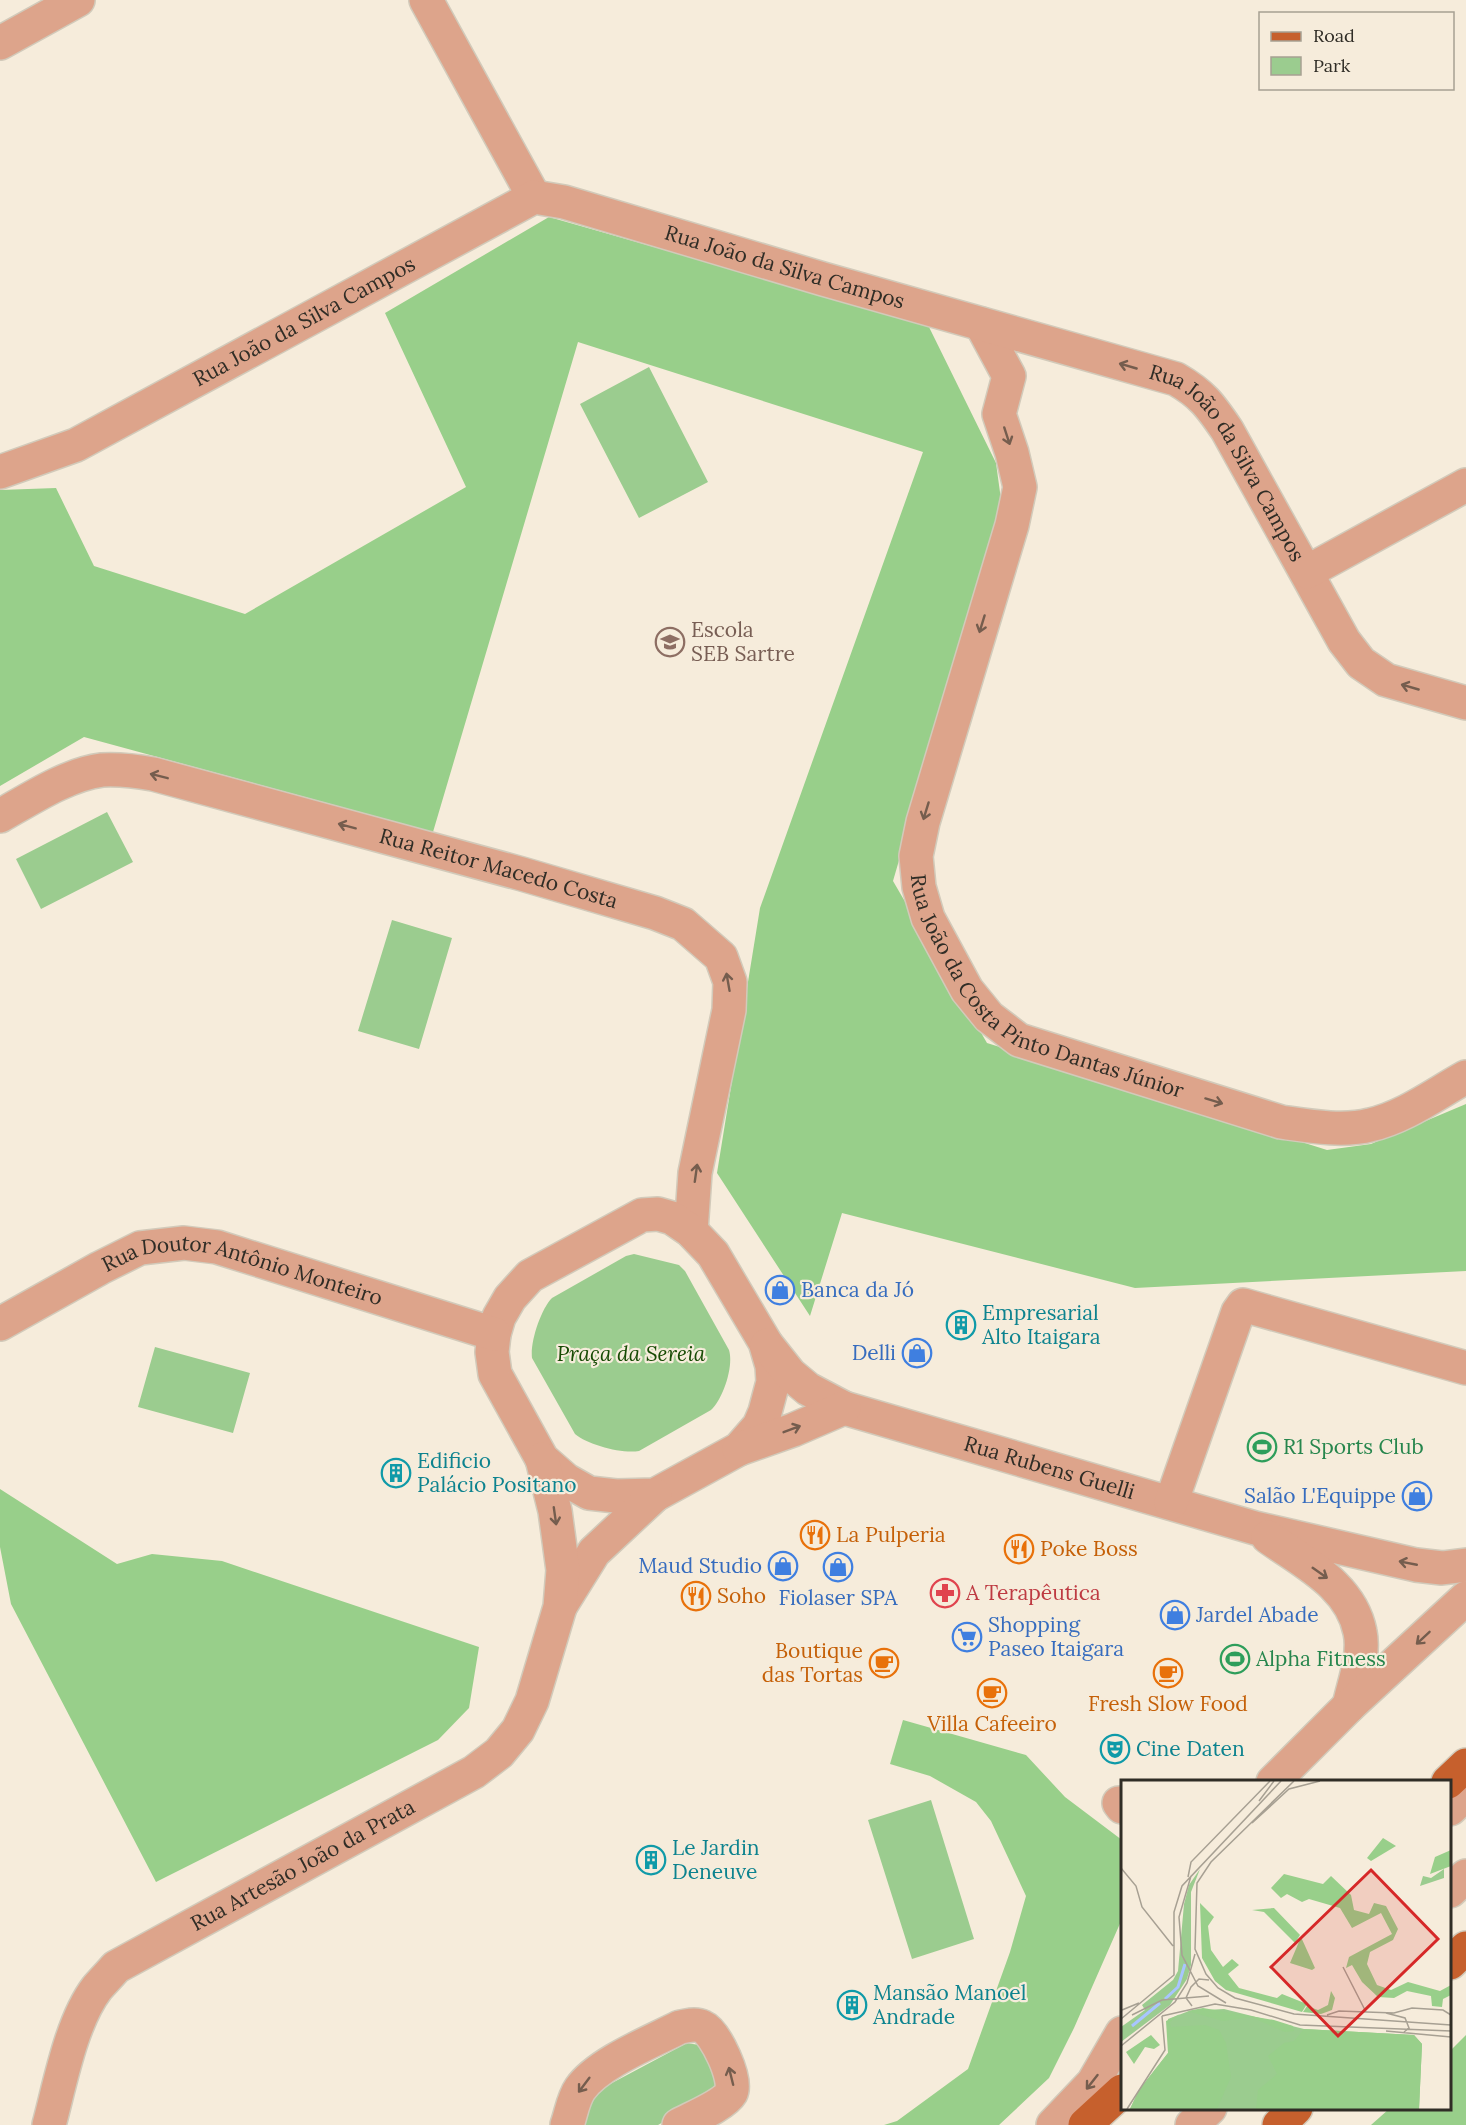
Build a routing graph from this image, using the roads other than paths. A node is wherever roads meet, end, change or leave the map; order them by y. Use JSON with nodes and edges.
{"nodes":[{"id":1,"x":78,"y":0,"type":"edge"},
{"id":2,"x":426,"y":0,"type":"edge"},
{"id":3,"x":0,"y":43,"type":"edge"},
{"id":4,"x":534,"y":197,"type":"junction"},
{"id":5,"x":981,"y":324,"type":"junction"},
{"id":6,"x":1051,"y":344,"type":"junction"},
{"id":7,"x":1009,"y":376,"type":"junction"},
{"id":8,"x":0,"y":472,"type":"edge"},
{"id":9,"x":1466,"y":485,"type":"edge"},
{"id":10,"x":1307,"y":572,"type":"junction"},
{"id":11,"x":1466,"y":703,"type":"edge"},
{"id":12,"x":0,"y":816,"type":"edge"},
{"id":13,"x":1466,"y":1077,"type":"edge"},
{"id":14,"x":690,"y":1231,"type":"junction"},
{"id":15,"x":0,"y":1324,"type":"edge"},
{"id":16,"x":494,"y":1335,"type":"junction"},
{"id":17,"x":765,"y":1342,"type":"junction"},
{"id":18,"x":1466,"y":1368,"type":"edge"},
{"id":19,"x":844,"y":1408,"type":"junction"},
{"id":20,"x":740,"y":1449,"type":"junction"},
{"id":21,"x":542,"y":1459,"type":"junction"},
{"id":22,"x":655,"y":1496,"type":"junction"},
{"id":23,"x":1171,"y":1503,"type":"junction"},
{"id":24,"x":1255,"y":1528,"type":"junction"},
{"id":25,"x":1466,"y":1565,"type":"edge"},
{"id":26,"x":1466,"y":1598,"type":"edge"},
{"id":27,"x":560,"y":1607,"type":"junction"},
{"id":28,"x":1349,"y":1706,"type":"junction"},
{"id":29,"x":1466,"y":1765,"type":"edge"},
{"id":30,"x":1275,"y":1780,"type":"edge"},
{"id":31,"x":1450,"y":1780,"type":"edge"},
{"id":32,"x":1466,"y":1794,"type":"edge"},
{"id":33,"x":1451,"y":1807,"type":"edge"},
{"id":34,"x":1466,"y":1876,"type":"edge"},
{"id":35,"x":1451,"y":1890,"type":"edge"},
{"id":36,"x":1466,"y":1948,"type":"edge"},
{"id":37,"x":1451,"y":1961,"type":"edge"},
{"id":38,"x":1121,"y":2035,"type":"edge"},
{"id":39,"x":1121,"y":2092,"type":"edge"},
{"id":40,"x":1124,"y":2110,"type":"edge"},
{"id":41,"x":1209,"y":2110,"type":"edge"},
{"id":42,"x":1295,"y":2110,"type":"edge"},
{"id":43,"x":49,"y":2125,"type":"edge"},
{"id":44,"x":567,"y":2125,"type":"edge"},
{"id":45,"x":679,"y":2125,"type":"edge"},
{"id":46,"x":1053,"y":2125,"type":"edge"},
{"id":47,"x":1085,"y":2125,"type":"edge"},
{"id":48,"x":1109,"y":2125,"type":"edge"},
{"id":49,"x":1192,"y":2125,"type":"edge"},
{"id":50,"x":1279,"y":2125,"type":"edge"}],
"edges":[{"from":1,"to":3,"type":"street"},
{"from":2,"to":4,"type":"street"},
{"from":4,"to":5,"type":"street","name":"Rua João da Silva Campos"},
{"from":4,"to":8,"type":"street","name":"Rua João da Silva Campos"},
{"from":5,"to":6,"type":"street","name":"Rua João da Silva Campos"},
{"from":5,"to":7,"type":"street"},
{"from":6,"to":7,"type":"street"},
{"from":10,"to":6,"type":"street","name":"Rua João da Silva Campos","one_way":true},
{"from":7,"to":13,"type":"street","name":"Rua João da Costa Pinto Dantas Júnior","one_way":true},
{"from":9,"to":10,"type":"street"},
{"from":11,"to":10,"type":"street","name":"Rua João da Silva Campos","one_way":true},
{"from":14,"to":12,"type":"street","name":"Rua Reitor Macedo Costa","one_way":true},
{"from":14,"to":16,"type":"street"},
{"from":14,"to":17,"type":"street"},
{"from":15,"to":16,"type":"street","name":"Rua Doutor Antônio Monteiro"},
{"from":16,"to":21,"type":"street"},
{"from":17,"to":19,"type":"street","name":"Rua Rubens Guelli"},
{"from":17,"to":20,"type":"street"},
{"from":18,"to":23,"type":"street"},
{"from":20,"to":19,"type":"street","one_way":true},
{"from":19,"to":23,"type":"street","name":"Rua Rubens Guelli"},
{"from":20,"to":22,"type":"street","name":"Rua Artesão João da Prata"},
{"from":21,"to":22,"type":"street"},
{"from":21,"to":27,"type":"street","name":"Rua Artesão João da Prata","one_way":true},
{"from":22,"to":27,"type":"street","name":"Rua Artesão João da Prata"},
{"from":23,"to":24,"type":"street","name":"Rua Rubens Guelli"},
{"from":25,"to":24,"type":"street","name":"Rua Rubens Guelli","one_way":true},
{"from":24,"to":28,"type":"street","name":"Rua Rubens Guelli","one_way":true},
{"from":26,"to":28,"type":"street","one_way":true},
{"from":27,"to":43,"type":"street","name":"Rua Artesão João da Prata"},
{"from":28,"to":30,"type":"street"},
{"from":29,"to":31,"type":"main road"},
{"from":32,"to":33,"type":"street"},
{"from":34,"to":35,"type":"street"},
{"from":36,"to":37,"type":"main road"},
{"from":38,"to":46,"type":"street","one_way":true},
{"from":39,"to":47,"type":"main road"},
{"from":40,"to":48,"type":"street"},
{"from":41,"to":49,"type":"street"},
{"from":42,"to":50,"type":"main road"},
{"from":45,"to":44,"type":"street","one_way":true}]}
